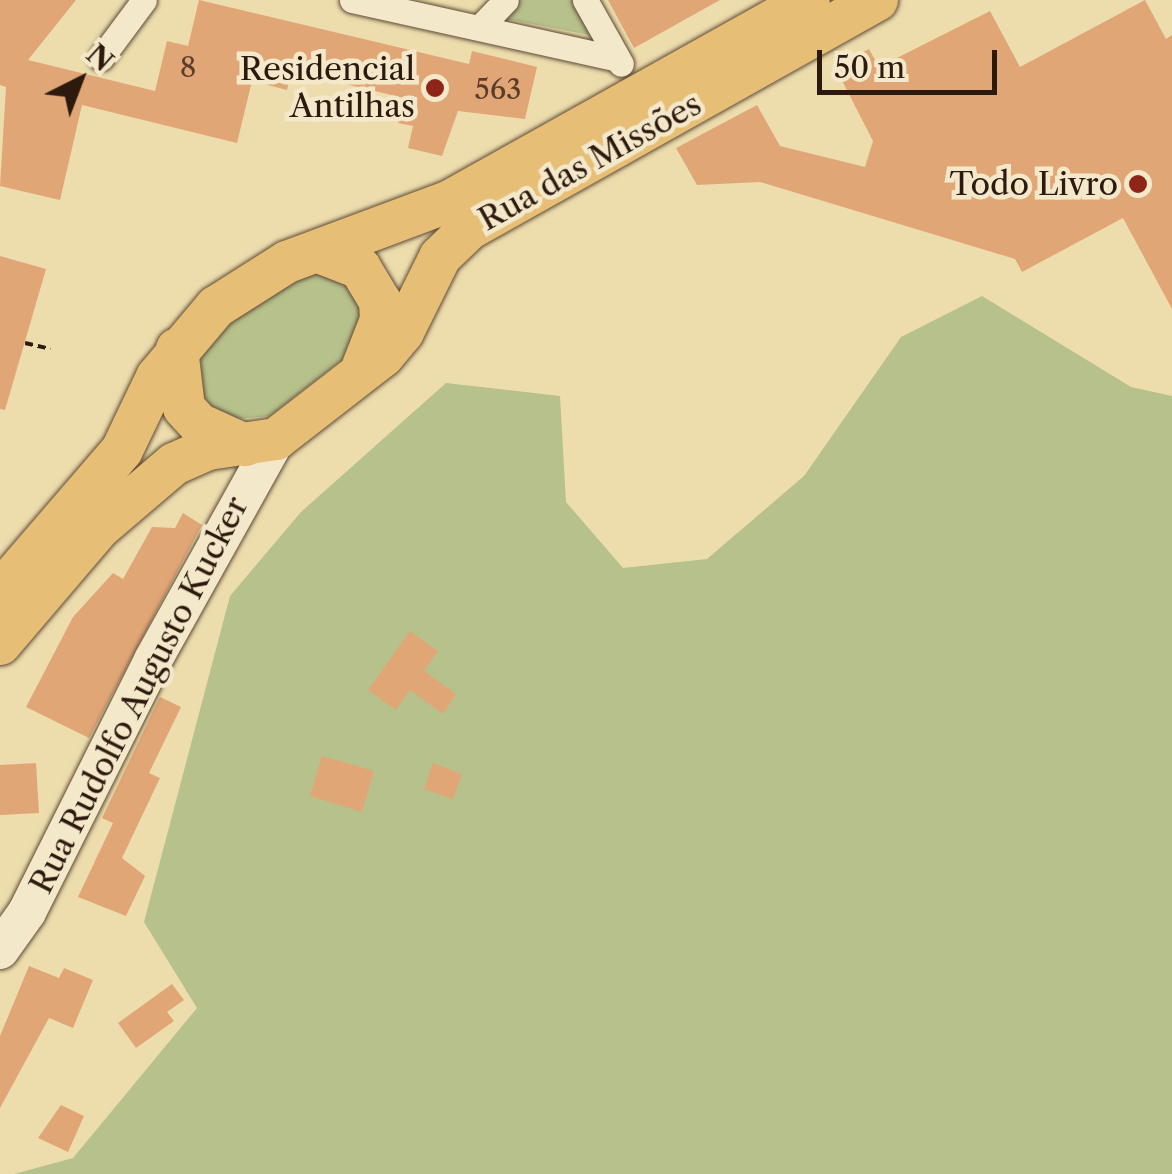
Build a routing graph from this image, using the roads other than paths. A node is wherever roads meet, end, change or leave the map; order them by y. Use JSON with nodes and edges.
{"nodes":[{"id":1,"x":144,"y":0,"type":"edge"},
{"id":2,"x":352,"y":0,"type":"edge"},
{"id":3,"x":506,"y":0,"type":"edge"},
{"id":4,"x":585,"y":0,"type":"edge"},
{"id":5,"x":809,"y":0,"type":"edge"},
{"id":6,"x":877,"y":0,"type":"edge"},
{"id":7,"x":480,"y":27,"type":"junction"},
{"id":8,"x":101,"y":58,"type":"dead end"},
{"id":9,"x":628,"y":77,"type":"junction"},
{"id":10,"x":321,"y":253,"type":"junction"},
{"id":11,"x":177,"y":349,"type":"junction"},
{"id":12,"x":356,"y":379,"type":"junction"},
{"id":13,"x":261,"y":442,"type":"junction"},
{"id":14,"x":0,"y":592,"type":"edge"},
{"id":15,"x":0,"y":644,"type":"edge"},
{"id":16,"x":0,"y":950,"type":"edge"}],
"edges":[{"from":1,"to":8,"type":"street"},
{"from":2,"to":7,"type":"street"},
{"from":3,"to":7,"type":"street"},
{"from":4,"to":9,"type":"street"},
{"from":5,"to":9,"type":"main road","name":"Rua das Missões"},
{"from":6,"to":12,"type":"main road","name":"Rua das Missões"},
{"from":7,"to":9,"type":"street"},
{"from":9,"to":10,"type":"main road","name":"Rua das Missões"},
{"from":10,"to":11,"type":"main road"},
{"from":10,"to":12,"type":"main road"},
{"from":11,"to":13,"type":"main road"},
{"from":11,"to":14,"type":"main road"},
{"from":12,"to":13,"type":"main road"},
{"from":13,"to":15,"type":"main road"},
{"from":13,"to":16,"type":"street","name":"Rua Rudolfo Augusto Kucker"}]}
